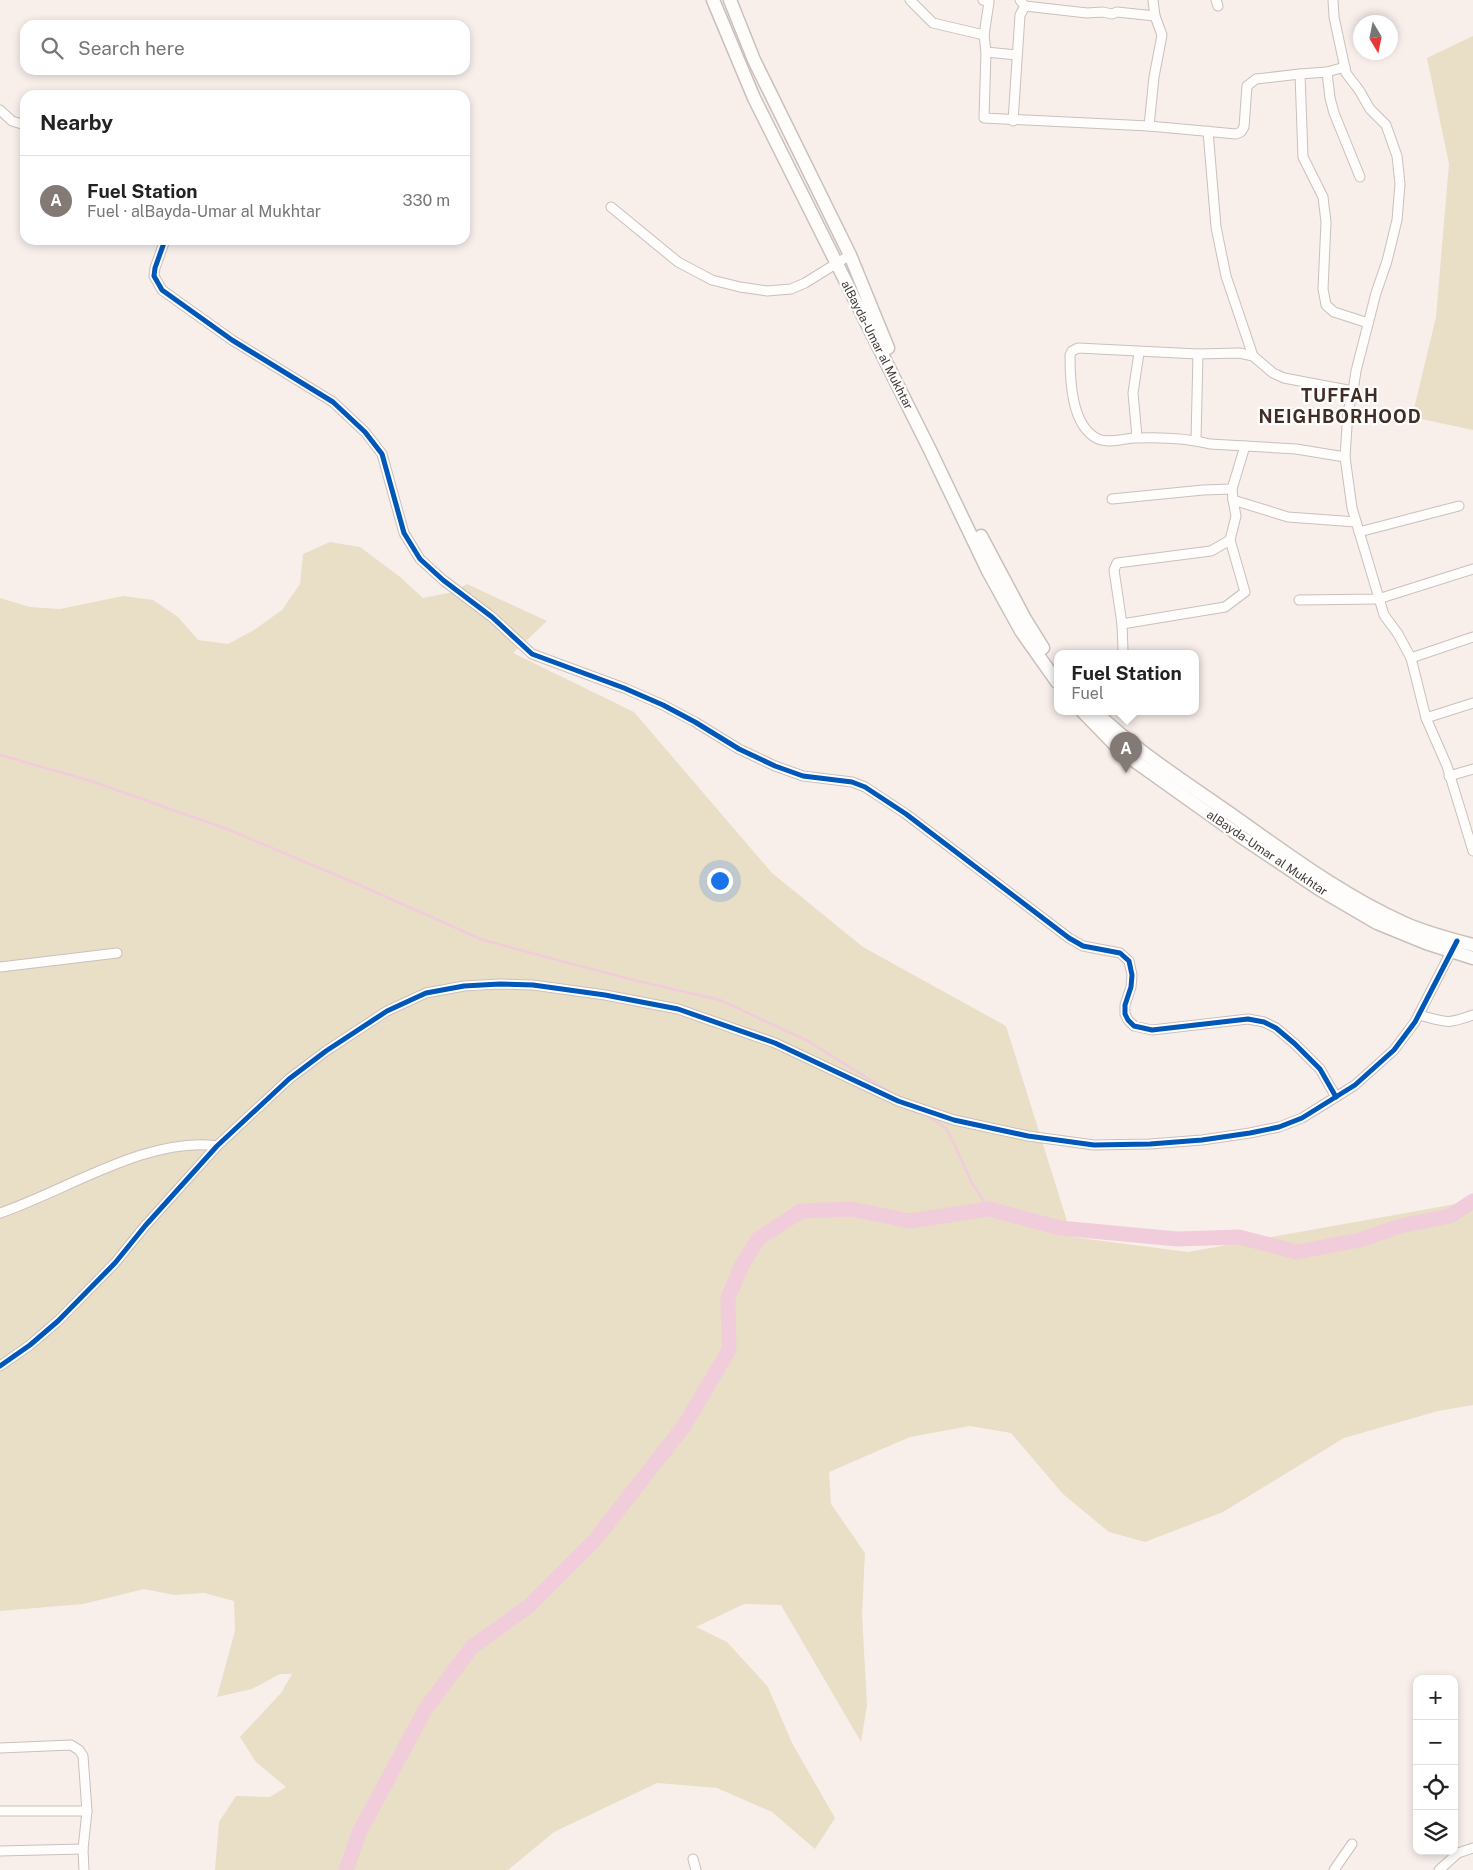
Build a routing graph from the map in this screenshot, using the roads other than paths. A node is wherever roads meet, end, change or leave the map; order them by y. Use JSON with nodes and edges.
{"nodes":[{"id":1,"x":713,"y":0,"type":"edge"},
{"id":2,"x":730,"y":0,"type":"edge"},
{"id":3,"x":910,"y":0,"type":"edge"},
{"id":4,"x":983,"y":0,"type":"edge"},
{"id":5,"x":1153,"y":0,"type":"edge"},
{"id":6,"x":1333,"y":0,"type":"edge"},
{"id":7,"x":1023,"y":3,"type":"edge"},
{"id":8,"x":1155,"y":16,"type":"junction"},
{"id":9,"x":984,"y":35,"type":"junction"},
{"id":10,"x":986,"y":52,"type":"junction"},
{"id":11,"x":1017,"y":54,"type":"junction"},
{"id":12,"x":1345,"y":67,"type":"junction"},
{"id":13,"x":1327,"y":72,"type":"junction"},
{"id":14,"x":1300,"y":74,"type":"junction"},
{"id":15,"x":0,"y":110,"type":"edge"},
{"id":16,"x":1013,"y":121,"type":"junction"},
{"id":17,"x":20,"y":123,"type":"edge"},
{"id":18,"x":1149,"y":126,"type":"junction"},
{"id":19,"x":1208,"y":132,"type":"junction"},
{"id":20,"x":1360,"y":177,"type":"dead end"},
{"id":21,"x":611,"y":207,"type":"dead end"},
{"id":22,"x":163,"y":245,"type":"edge"},
{"id":23,"x":850,"y":255,"type":"junction"},
{"id":24,"x":836,"y":263,"type":"junction"},
{"id":25,"x":1368,"y":323,"type":"junction"},
{"id":26,"x":1139,"y":352,"type":"junction"},
{"id":27,"x":1198,"y":354,"type":"junction"},
{"id":28,"x":1253,"y":356,"type":"junction"},
{"id":29,"x":1353,"y":391,"type":"junction"},
{"id":30,"x":1137,"y":438,"type":"junction"},
{"id":31,"x":1196,"y":440,"type":"junction"},
{"id":32,"x":1245,"y":446,"type":"junction"},
{"id":33,"x":1345,"y":457,"type":"junction"},
{"id":34,"x":1232,"y":489,"type":"junction"},
{"id":35,"x":1112,"y":499,"type":"dead end"},
{"id":36,"x":1232,"y":500,"type":"junction"},
{"id":37,"x":1459,"y":506,"type":"dead end"},
{"id":38,"x":1356,"y":522,"type":"junction"},
{"id":39,"x":1359,"y":532,"type":"junction"},
{"id":40,"x":1230,"y":540,"type":"junction"},
{"id":41,"x":1473,"y":569,"type":"edge"},
{"id":42,"x":1378,"y":598,"type":"junction"},
{"id":43,"x":1299,"y":600,"type":"dead end"},
{"id":44,"x":1122,"y":624,"type":"junction"},
{"id":45,"x":1473,"y":637,"type":"edge"},
{"id":46,"x":1123,"y":650,"type":"dead end"},
{"id":47,"x":1411,"y":658,"type":"junction"},
{"id":48,"x":1054,"y":663,"type":"edge"},
{"id":49,"x":1054,"y":678,"type":"edge"},
{"id":50,"x":1473,"y":703,"type":"edge"},
{"id":51,"x":1086,"y":715,"type":"edge"},
{"id":52,"x":1099,"y":715,"type":"edge"},
{"id":53,"x":1426,"y":718,"type":"junction"},
{"id":54,"x":1473,"y":769,"type":"edge"},
{"id":55,"x":1449,"y":776,"type":"junction"},
{"id":56,"x":1472,"y":845,"type":"edge"},
{"id":57,"x":1473,"y":945,"type":"edge"},
{"id":58,"x":1454,"y":946,"type":"junction"},
{"id":59,"x":117,"y":953,"type":"dead end"},
{"id":60,"x":1473,"y":958,"type":"edge"},
{"id":61,"x":0,"y":967,"type":"edge"},
{"id":62,"x":1419,"y":1014,"type":"junction"},
{"id":63,"x":1473,"y":1015,"type":"edge"},
{"id":64,"x":1336,"y":1097,"type":"junction"},
{"id":65,"x":217,"y":1146,"type":"junction"},
{"id":66,"x":0,"y":1213,"type":"edge"},
{"id":67,"x":0,"y":1366,"type":"edge"},
{"id":68,"x":0,"y":1748,"type":"edge"},
{"id":69,"x":0,"y":1811,"type":"edge"},
{"id":70,"x":87,"y":1811,"type":"junction"},
{"id":71,"x":1352,"y":1844,"type":"dead end"},
{"id":72,"x":1473,"y":1848,"type":"edge"},
{"id":73,"x":83,"y":1849,"type":"junction"},
{"id":74,"x":0,"y":1851,"type":"edge"},
{"id":75,"x":693,"y":1859,"type":"dead end"},
{"id":76,"x":84,"y":1870,"type":"edge"},
{"id":77,"x":696,"y":1870,"type":"edge"},
{"id":78,"x":1334,"y":1870,"type":"edge"},
{"id":79,"x":1439,"y":1870,"type":"edge"}],
"edges":[{"from":1,"to":24,"type":"main road","name":"alBayda-Umar al Mukhtar"},
{"from":2,"to":23,"type":"main road","name":"alBayda-Umar al Mukhtar"},
{"from":3,"to":9,"type":"street"},
{"from":4,"to":9,"type":"street"},
{"from":5,"to":8,"type":"street"},
{"from":6,"to":12,"type":"street"},
{"from":7,"to":8,"type":"street"},
{"from":7,"to":11,"type":"street"},
{"from":8,"to":18,"type":"street"},
{"from":9,"to":10,"type":"street"},
{"from":10,"to":11,"type":"street"},
{"from":10,"to":16,"type":"street"},
{"from":11,"to":16,"type":"street"},
{"from":12,"to":13,"type":"street"},
{"from":12,"to":25,"type":"street"},
{"from":13,"to":14,"type":"street"},
{"from":13,"to":20,"type":"street"},
{"from":14,"to":19,"type":"street"},
{"from":14,"to":25,"type":"street"},
{"from":15,"to":17,"type":"street"},
{"from":16,"to":18,"type":"street"},
{"from":18,"to":19,"type":"street"},
{"from":19,"to":28,"type":"street"},
{"from":21,"to":24,"type":"street"},
{"from":22,"to":64,"type":"street"},
{"from":23,"to":24,"type":"street"},
{"from":23,"to":48,"type":"main road","name":"alBayda-Umar al Mukhtar"},
{"from":24,"to":49,"type":"main road","name":"alBayda-Umar al Mukhtar"},
{"from":25,"to":29,"type":"street"},
{"from":26,"to":27,"type":"street"},
{"from":26,"to":30,"type":"street"},
{"from":26,"to":30,"type":"street"},
{"from":27,"to":28,"type":"street"},
{"from":27,"to":31,"type":"street"},
{"from":28,"to":29,"type":"street"},
{"from":29,"to":33,"type":"street"},
{"from":30,"to":31,"type":"street"},
{"from":31,"to":32,"type":"street"},
{"from":32,"to":33,"type":"street"},
{"from":32,"to":34,"type":"street"},
{"from":33,"to":38,"type":"street"},
{"from":34,"to":35,"type":"street"},
{"from":34,"to":36,"type":"street"},
{"from":36,"to":38,"type":"street"},
{"from":36,"to":40,"type":"street"},
{"from":37,"to":39,"type":"street"},
{"from":38,"to":39,"type":"street"},
{"from":39,"to":42,"type":"street"},
{"from":40,"to":44,"type":"street"},
{"from":40,"to":44,"type":"street"},
{"from":41,"to":42,"type":"street"},
{"from":42,"to":43,"type":"street"},
{"from":42,"to":47,"type":"street"},
{"from":44,"to":46,"type":"street"},
{"from":45,"to":47,"type":"street"},
{"from":47,"to":53,"type":"street"},
{"from":50,"to":53,"type":"street"},
{"from":51,"to":58,"type":"main road","name":"alBayda-Umar al Mukhtar"},
{"from":52,"to":58,"type":"main road","name":"alBayda-Umar al Mukhtar"},
{"from":53,"to":55,"type":"street"},
{"from":54,"to":55,"type":"street"},
{"from":55,"to":56,"type":"street"},
{"from":57,"to":58,"type":"main road","name":"alBayda-Umar al Mukhtar"},
{"from":58,"to":60,"type":"main road","name":"alBayda-Umar al Mukhtar"},
{"from":58,"to":62,"type":"street"},
{"from":59,"to":61,"type":"street"},
{"from":62,"to":63,"type":"street"},
{"from":62,"to":64,"type":"street"},
{"from":64,"to":65,"type":"street"},
{"from":65,"to":66,"type":"street"},
{"from":65,"to":67,"type":"street"},
{"from":68,"to":70,"type":"street"},
{"from":69,"to":70,"type":"street"},
{"from":70,"to":73,"type":"street"},
{"from":71,"to":78,"type":"street"},
{"from":72,"to":79,"type":"street"},
{"from":73,"to":74,"type":"street"},
{"from":73,"to":76,"type":"street"},
{"from":75,"to":77,"type":"street"}]}
